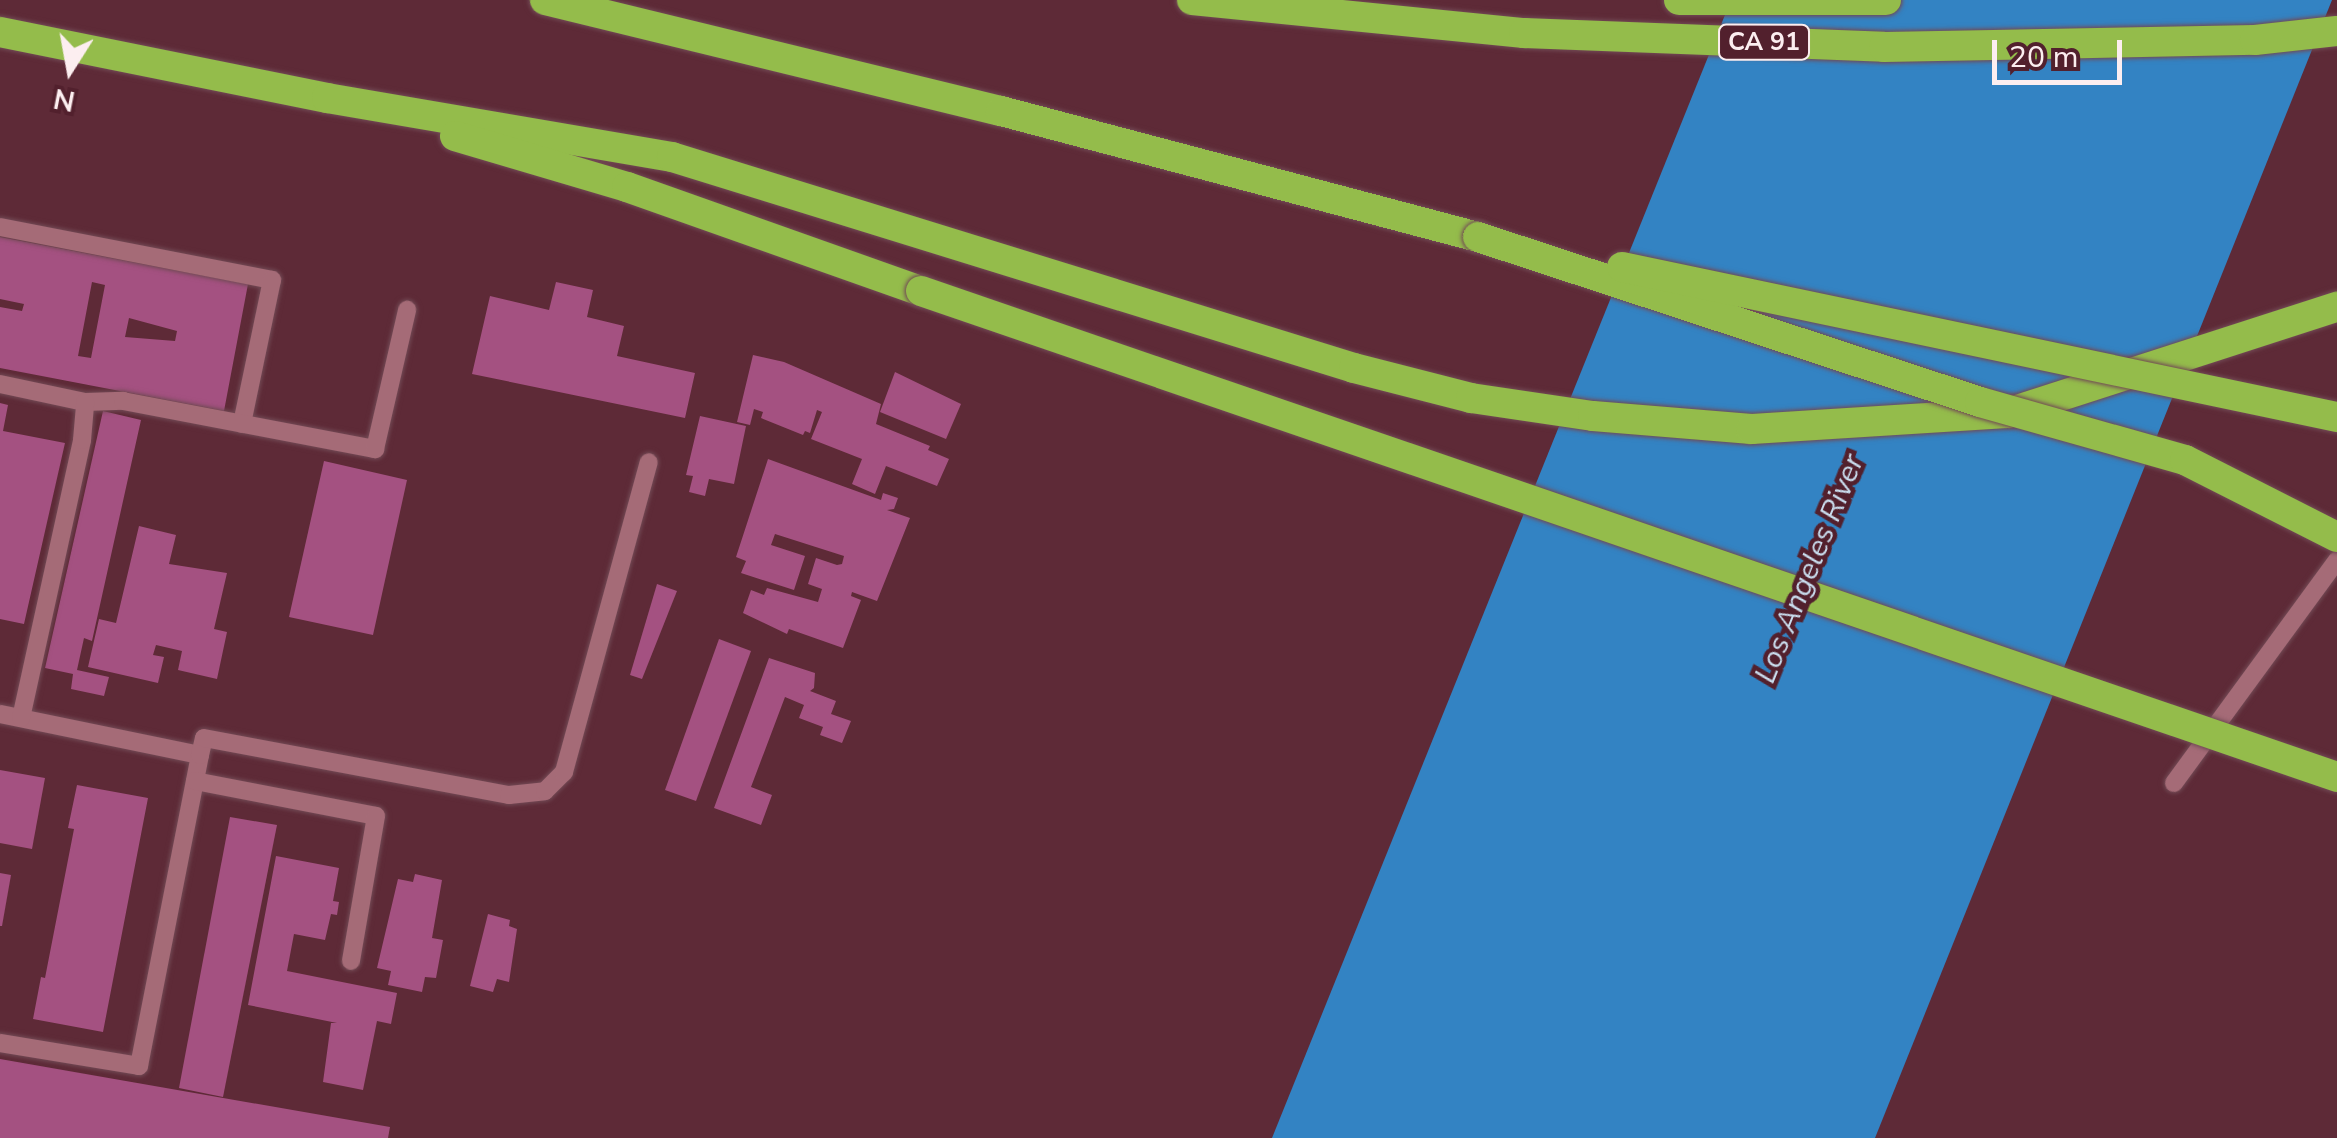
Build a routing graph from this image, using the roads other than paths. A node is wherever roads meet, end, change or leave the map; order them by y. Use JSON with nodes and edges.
{"nodes":[{"id":1,"x":545,"y":0,"type":"edge"},
{"id":2,"x":1192,"y":0,"type":"edge"},
{"id":3,"x":1679,"y":0,"type":"edge"},
{"id":4,"x":1886,"y":0,"type":"edge"},
{"id":5,"x":2337,"y":31,"type":"edge"},
{"id":6,"x":0,"y":32,"type":"edge"},
{"id":7,"x":328,"y":98,"type":"junction"},
{"id":8,"x":0,"y":227,"type":"edge"},
{"id":9,"x":1478,"y":237,"type":"junction"},
{"id":10,"x":2337,"y":306,"type":"edge"},
{"id":11,"x":407,"y":310,"type":"dead end"},
{"id":12,"x":0,"y":384,"type":"edge"},
{"id":13,"x":85,"y":402,"type":"junction"},
{"id":14,"x":2337,"y":417,"type":"edge"},
{"id":15,"x":242,"y":424,"type":"junction"},
{"id":16,"x":649,"y":462,"type":"dead end"},
{"id":17,"x":2337,"y":537,"type":"edge"},
{"id":18,"x":2337,"y":560,"type":"edge"},
{"id":19,"x":0,"y":714,"type":"edge"},
{"id":20,"x":21,"y":718,"type":"junction"},
{"id":21,"x":200,"y":755,"type":"junction"},
{"id":22,"x":2337,"y":777,"type":"edge"},
{"id":23,"x":195,"y":782,"type":"junction"},
{"id":24,"x":2174,"y":783,"type":"dead end"},
{"id":25,"x":351,"y":961,"type":"dead end"},
{"id":26,"x":0,"y":1043,"type":"edge"}],
"edges":[{"from":1,"to":9,"type":"highway"},
{"from":2,"to":5,"type":"highway","number":"CA 91"},
{"from":3,"to":4,"type":"highway"},
{"from":6,"to":7,"type":"highway"},
{"from":7,"to":10,"type":"highway","bridge":true},
{"from":7,"to":22,"type":"highway","bridge":true},
{"from":8,"to":15,"type":"lane"},
{"from":9,"to":14,"type":"highway","bridge":true},
{"from":9,"to":17,"type":"highway","bridge":true},
{"from":11,"to":15,"type":"lane"},
{"from":12,"to":13,"type":"lane"},
{"from":13,"to":15,"type":"lane"},
{"from":13,"to":20,"type":"lane"},
{"from":16,"to":21,"type":"lane"},
{"from":18,"to":24,"type":"lane"},
{"from":19,"to":20,"type":"lane"},
{"from":20,"to":21,"type":"lane"},
{"from":21,"to":23,"type":"lane"},
{"from":23,"to":25,"type":"lane"},
{"from":23,"to":26,"type":"lane"}]}
